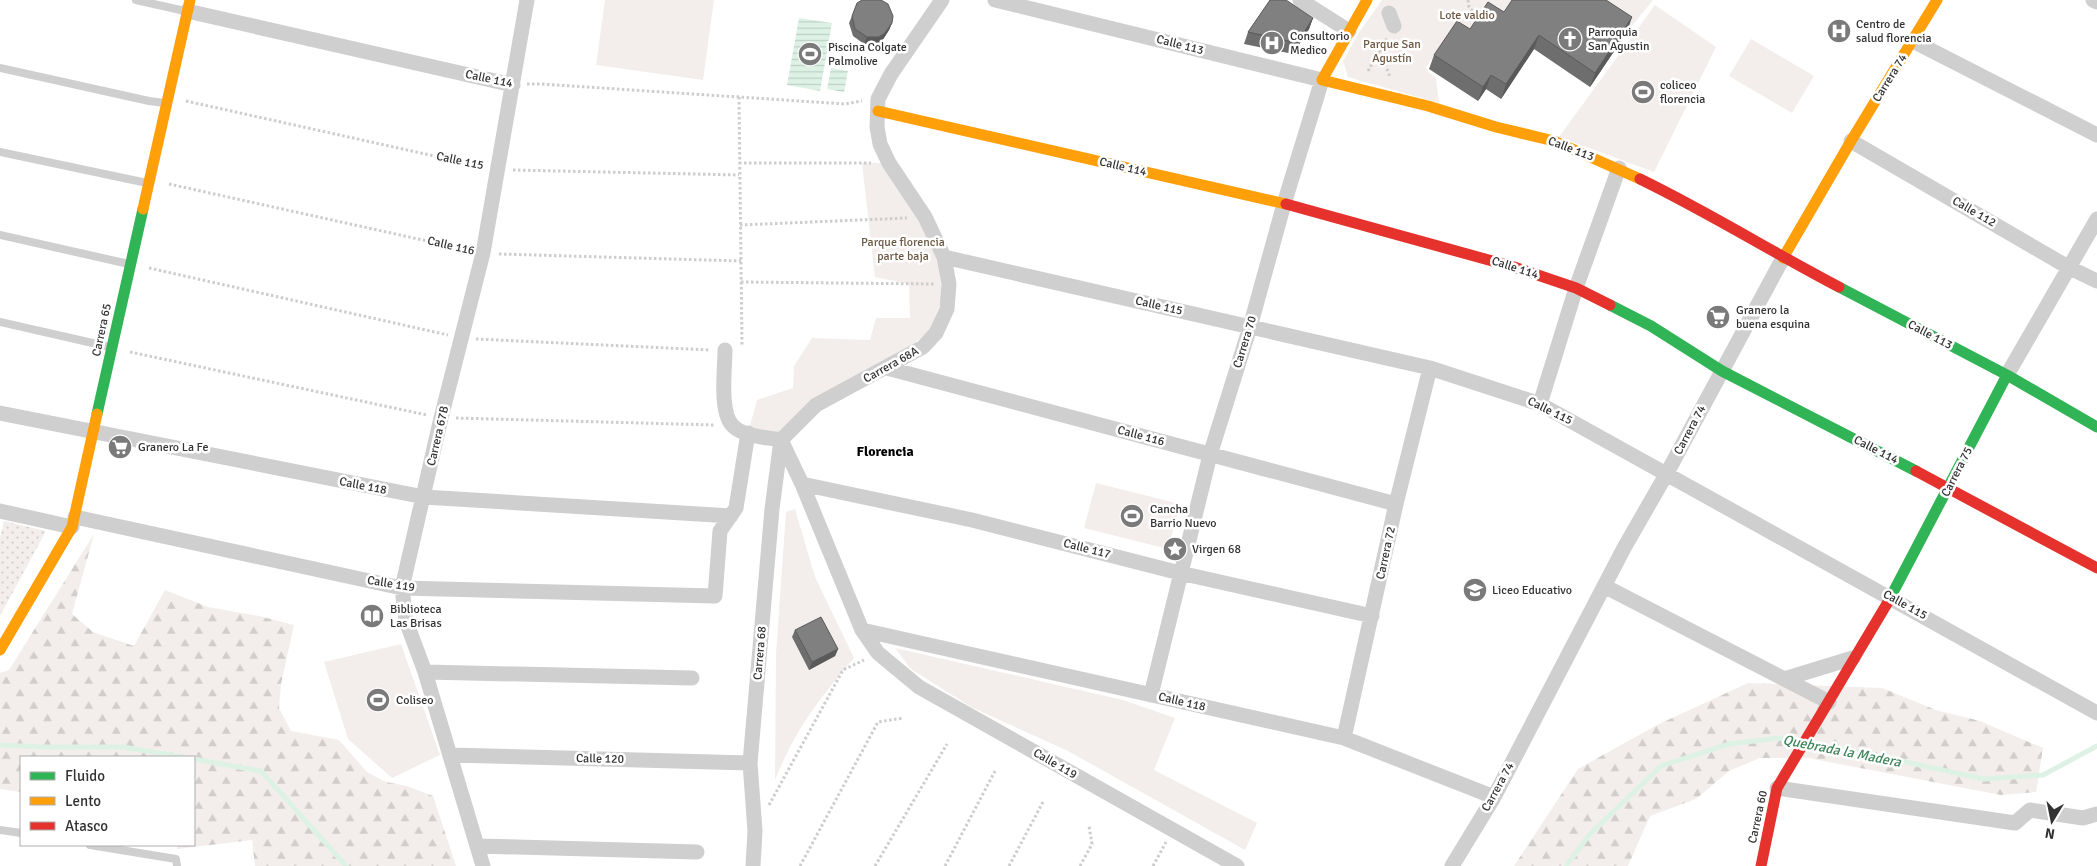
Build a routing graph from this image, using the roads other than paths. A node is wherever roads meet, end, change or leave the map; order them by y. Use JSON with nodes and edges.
{"nodes":[{"id":1,"x":136,"y":0,"type":"edge"},
{"id":2,"x":527,"y":0,"type":"edge"},
{"id":3,"x":942,"y":0,"type":"edge"},
{"id":4,"x":995,"y":0,"type":"edge"},
{"id":5,"x":1300,"y":0,"type":"edge"},
{"id":6,"x":1367,"y":0,"type":"edge"},
{"id":7,"x":1937,"y":0,"type":"edge"},
{"id":8,"x":2093,"y":0,"type":"edge"},
{"id":9,"x":2097,"y":2,"type":"edge"},
{"id":10,"x":189,"y":6,"type":"edge"},
{"id":11,"x":1348,"y":31,"type":"junction"},
{"id":12,"x":1914,"y":41,"type":"junction"},
{"id":13,"x":0,"y":68,"type":"edge"},
{"id":14,"x":1322,"y":80,"type":"junction"},
{"id":15,"x":513,"y":85,"type":"junction"},
{"id":16,"x":167,"y":103,"type":"junction"},
{"id":17,"x":878,"y":105,"type":"junction"},
{"id":18,"x":2097,"y":135,"type":"edge"},
{"id":19,"x":1851,"y":141,"type":"junction"},
{"id":20,"x":0,"y":152,"type":"edge"},
{"id":21,"x":1619,"y":168,"type":"junction"},
{"id":22,"x":149,"y":183,"type":"junction"},
{"id":23,"x":1284,"y":204,"type":"junction"},
{"id":24,"x":2097,"y":219,"type":"edge"},
{"id":25,"x":0,"y":235,"type":"edge"},
{"id":26,"x":944,"y":257,"type":"junction"},
{"id":27,"x":1783,"y":258,"type":"junction"},
{"id":28,"x":131,"y":264,"type":"junction"},
{"id":29,"x":2068,"y":266,"type":"junction"},
{"id":30,"x":2097,"y":281,"type":"edge"},
{"id":31,"x":1576,"y":288,"type":"junction"},
{"id":32,"x":0,"y":322,"type":"edge"},
{"id":33,"x":1250,"y":327,"type":"junction"},
{"id":34,"x":112,"y":348,"type":"junction"},
{"id":35,"x":724,"y":350,"type":"road end"},
{"id":36,"x":886,"y":368,"type":"junction"},
{"id":37,"x":1430,"y":368,"type":"junction"},
{"id":38,"x":1722,"y":371,"type":"junction"},
{"id":39,"x":2007,"y":375,"type":"junction"},
{"id":40,"x":1540,"y":404,"type":"junction"},
{"id":41,"x":0,"y":413,"type":"edge"},
{"id":42,"x":2097,"y":427,"type":"edge"},
{"id":43,"x":93,"y":433,"type":"junction"},
{"id":44,"x":748,"y":434,"type":"junction"},
{"id":45,"x":781,"y":440,"type":"junction"},
{"id":46,"x":1210,"y":455,"type":"junction"},
{"id":47,"x":1667,"y":473,"type":"junction"},
{"id":48,"x":802,"y":484,"type":"junction"},
{"id":49,"x":1949,"y":488,"type":"junction"},
{"id":50,"x":424,"y":497,"type":"junction"},
{"id":51,"x":1396,"y":504,"type":"junction"},
{"id":52,"x":0,"y":511,"type":"edge"},
{"id":53,"x":731,"y":516,"type":"junction"},
{"id":54,"x":73,"y":522,"type":"junction"},
{"id":55,"x":2097,"y":568,"type":"edge"},
{"id":56,"x":1180,"y":573,"type":"junction"},
{"id":57,"x":1604,"y":586,"type":"junction"},
{"id":58,"x":402,"y":588,"type":"junction"},
{"id":59,"x":1890,"y":597,"type":"junction"},
{"id":60,"x":1372,"y":616,"type":"junction"},
{"id":61,"x":862,"y":630,"type":"junction"},
{"id":62,"x":0,"y":650,"type":"edge"},
{"id":63,"x":1853,"y":658,"type":"junction"},
{"id":64,"x":425,"y":672,"type":"junction"},
{"id":65,"x":692,"y":678,"type":"dead end"},
{"id":66,"x":1784,"y":678,"type":"junction"},
{"id":67,"x":1151,"y":695,"type":"junction"},
{"id":68,"x":1829,"y":702,"type":"junction"},
{"id":69,"x":2097,"y":713,"type":"edge"},
{"id":70,"x":1816,"y":724,"type":"joint"},
{"id":71,"x":1344,"y":738,"type":"junction"},
{"id":72,"x":450,"y":755,"type":"junction"},
{"id":73,"x":750,"y":763,"type":"junction"},
{"id":74,"x":1777,"y":788,"type":"junction"},
{"id":75,"x":1494,"y":797,"type":"junction"},
{"id":76,"x":2097,"y":814,"type":"edge"},
{"id":77,"x":0,"y":830,"type":"edge"},
{"id":78,"x":20,"y":833,"type":"edge"},
{"id":79,"x":95,"y":846,"type":"edge"},
{"id":80,"x":478,"y":846,"type":"junction"},
{"id":81,"x":697,"y":852,"type":"dead end"},
{"id":82,"x":1220,"y":860,"type":"edge"},
{"id":83,"x":176,"y":862,"type":"edge"},
{"id":84,"x":483,"y":866,"type":"edge"},
{"id":85,"x":752,"y":866,"type":"edge"},
{"id":86,"x":1237,"y":866,"type":"edge"},
{"id":87,"x":1452,"y":866,"type":"edge"},
{"id":88,"x":1761,"y":866,"type":"edge"}],
"edges":[{"from":1,"to":10,"type":"lane","name":"Calle 114"},
{"from":2,"to":15,"type":"street","name":"Carrera 67B"},
{"from":3,"to":17,"type":"street","name":"Carrera 68A"},
{"from":4,"to":14,"type":"street","name":"Calle 113"},
{"from":5,"to":11,"type":"street"},
{"from":6,"to":11,"type":"street","name":"Carrera 70"},
{"from":7,"to":12,"type":"street","name":"Carrera 74"},
{"from":8,"to":9,"type":"street"},
{"from":10,"to":15,"type":"street","name":"Calle 114"},
{"from":10,"to":16,"type":"street","name":"Carrera 65"},
{"from":11,"to":14,"type":"street","name":"Carrera 70"},
{"from":12,"to":18,"type":"street"},
{"from":12,"to":19,"type":"street","name":"Carrera 74"},
{"from":13,"to":16,"type":"lane"},
{"from":14,"to":21,"type":"street","name":"Calle 113"},
{"from":14,"to":23,"type":"street","name":"Carrera 70"},
{"from":15,"to":50,"type":"street","name":"Carrera 67B"},
{"from":16,"to":22,"type":"street","name":"Carrera 65"},
{"from":17,"to":23,"type":"street","name":"Calle 114"},
{"from":17,"to":26,"type":"street","name":"Carrera 68A"},
{"from":19,"to":27,"type":"street","name":"Carrera 74"},
{"from":19,"to":29,"type":"street","name":"Calle 112"},
{"from":20,"to":22,"type":"lane"},
{"from":21,"to":27,"type":"street","name":"Calle 113"},
{"from":21,"to":31,"type":"street"},
{"from":22,"to":28,"type":"street","name":"Carrera 65"},
{"from":23,"to":31,"type":"street","name":"Calle 114"},
{"from":23,"to":33,"type":"street","name":"Carrera 70"},
{"from":24,"to":29,"type":"street","name":"Carrera 75"},
{"from":25,"to":28,"type":"lane"},
{"from":26,"to":33,"type":"street","name":"Calle 115"},
{"from":26,"to":36,"type":"street","name":"Carrera 68A"},
{"from":27,"to":38,"type":"street","name":"Carrera 74"},
{"from":27,"to":39,"type":"street","name":"Calle 113"},
{"from":28,"to":34,"type":"street","name":"Carrera 65"},
{"from":29,"to":30,"type":"street","name":"Calle 112"},
{"from":29,"to":39,"type":"street","name":"Carrera 75"},
{"from":31,"to":38,"type":"street","name":"Calle 114"},
{"from":31,"to":40,"type":"street"},
{"from":32,"to":34,"type":"lane"},
{"from":33,"to":37,"type":"street","name":"Calle 115"},
{"from":33,"to":46,"type":"street","name":"Carrera 70"},
{"from":34,"to":43,"type":"street","name":"Carrera 65"},
{"from":35,"to":44,"type":"street"},
{"from":36,"to":45,"type":"street","name":"Carrera 68A"},
{"from":36,"to":46,"type":"street","name":"Calle 116"},
{"from":37,"to":40,"type":"street","name":"Calle 115"},
{"from":37,"to":51,"type":"street","name":"Carrera 72"},
{"from":38,"to":47,"type":"street","name":"Carrera 74"},
{"from":38,"to":49,"type":"street","name":"Calle 114"},
{"from":39,"to":42,"type":"street","name":"Calle 113"},
{"from":39,"to":49,"type":"street","name":"Carrera 75"},
{"from":40,"to":47,"type":"street","name":"Calle 115"},
{"from":41,"to":43,"type":"street","name":"Calle 118"},
{"from":43,"to":50,"type":"street","name":"Calle 118"},
{"from":43,"to":54,"type":"street","name":"Carrera 65"},
{"from":44,"to":45,"type":"street"},
{"from":44,"to":53,"type":"street"},
{"from":45,"to":48,"type":"street"},
{"from":45,"to":73,"type":"street","name":"Carrera 68"},
{"from":46,"to":51,"type":"street","name":"Calle 116"},
{"from":46,"to":56,"type":"street","name":"Carrera 70"},
{"from":47,"to":57,"type":"street","name":"Carrera 74"},
{"from":47,"to":59,"type":"street","name":"Calle 115"},
{"from":48,"to":56,"type":"street","name":"Calle 117"},
{"from":48,"to":61,"type":"street"},
{"from":49,"to":55,"type":"street","name":"Calle 114"},
{"from":49,"to":59,"type":"street","name":"Carrera 75"},
{"from":50,"to":53,"type":"street","name":"Calle 118"},
{"from":50,"to":58,"type":"street","name":"Carrera 67B"},
{"from":51,"to":60,"type":"street","name":"Carrera 72"},
{"from":52,"to":54,"type":"street","name":"Calle 119"},
{"from":53,"to":58,"type":"street","name":"Calle 119"},
{"from":54,"to":58,"type":"street","name":"Calle 119"},
{"from":54,"to":62,"type":"street","name":"Carrera 65"},
{"from":56,"to":60,"type":"street","name":"Calle 117"},
{"from":56,"to":67,"type":"street","name":"Carrera 70"},
{"from":57,"to":66,"type":"street"},
{"from":57,"to":75,"type":"street","name":"Carrera 74"},
{"from":58,"to":64,"type":"street","name":"Carrera 67B"},
{"from":59,"to":63,"type":"street","name":"Carrera 75"},
{"from":59,"to":69,"type":"street","name":"Calle 115"},
{"from":60,"to":71,"type":"street","name":"Carrera 72"},
{"from":61,"to":67,"type":"street","name":"Calle 118"},
{"from":61,"to":82,"type":"street","name":"Calle 119"},
{"from":63,"to":66,"type":"street"},
{"from":63,"to":68,"type":"street","name":"Carrera 75"},
{"from":64,"to":65,"type":"street"},
{"from":64,"to":72,"type":"street","name":"Carrera 67B"},
{"from":66,"to":68,"type":"street"},
{"from":67,"to":71,"type":"street","name":"Calle 118"},
{"from":68,"to":70,"type":"street","name":"Carrera 75"},
{"from":70,"to":74,"type":"street","name":"Carrera 60"},
{"from":71,"to":75,"type":"street","name":"Calle 118"},
{"from":72,"to":73,"type":"street","name":"Calle 120"},
{"from":72,"to":80,"type":"street","name":"Carrera 67B"},
{"from":73,"to":85,"type":"street","name":"Carrera 68"},
{"from":74,"to":76,"type":"street"},
{"from":74,"to":88,"type":"street","name":"Carrera 60"},
{"from":75,"to":87,"type":"street","name":"Carrera 74"},
{"from":77,"to":78,"type":"lane"},
{"from":79,"to":83,"type":"lane"},
{"from":80,"to":81,"type":"street"},
{"from":80,"to":84,"type":"street","name":"Carrera 67B"},
{"from":82,"to":86,"type":"street","name":"Calle 119"}]}
